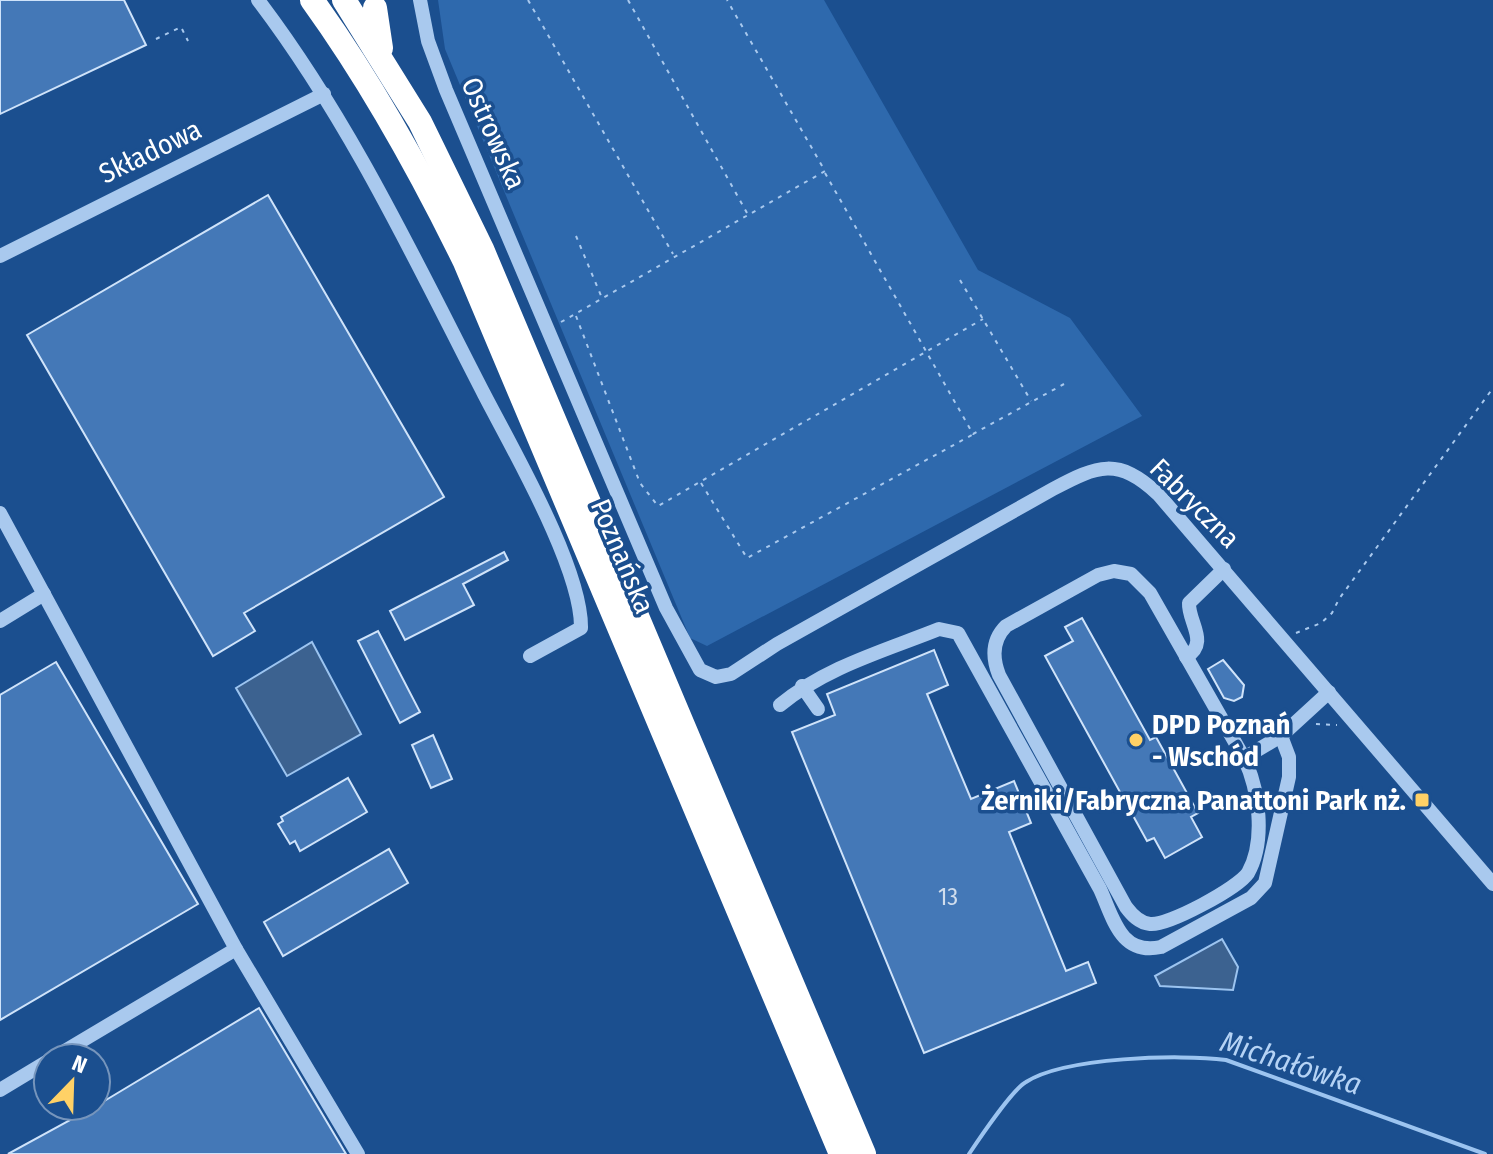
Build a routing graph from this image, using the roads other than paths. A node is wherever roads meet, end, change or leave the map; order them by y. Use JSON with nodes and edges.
{"nodes":[{"id":1,"x":258,"y":0,"type":"edge"},
{"id":2,"x":312,"y":0,"type":"edge"},
{"id":3,"x":344,"y":0,"type":"edge"},
{"id":4,"x":420,"y":0,"type":"edge"},
{"id":5,"x":375,"y":4,"type":"edge"},
{"id":6,"x":390,"y":69,"type":"junction"},
{"id":7,"x":324,"y":94,"type":"junction"},
{"id":8,"x":0,"y":256,"type":"edge"},
{"id":9,"x":0,"y":513,"type":"edge"},
{"id":10,"x":1224,"y":569,"type":"junction"},
{"id":11,"x":44,"y":594,"type":"junction"},
{"id":12,"x":666,"y":608,"type":"joint"},
{"id":13,"x":0,"y":621,"type":"edge"},
{"id":14,"x":530,"y":656,"type":"dead end"},
{"id":15,"x":1186,"y":657,"type":"junction"},
{"id":16,"x":802,"y":686,"type":"junction"},
{"id":17,"x":1329,"y":692,"type":"junction"},
{"id":18,"x":780,"y":705,"type":"dead end"},
{"id":19,"x":818,"y":709,"type":"dead end"},
{"id":20,"x":1281,"y":736,"type":"junction"},
{"id":21,"x":1244,"y":758,"type":"junction"},
{"id":22,"x":1493,"y":884,"type":"edge"},
{"id":23,"x":236,"y":949,"type":"junction"},
{"id":24,"x":80,"y":1042,"type":"edge"},
{"id":25,"x":32,"y":1071,"type":"edge"},
{"id":26,"x":0,"y":1090,"type":"edge"},
{"id":27,"x":358,"y":1154,"type":"edge"},
{"id":28,"x":841,"y":1154,"type":"edge"},
{"id":29,"x":864,"y":1154,"type":"edge"}],
"edges":[{"from":1,"to":7,"type":"street"},
{"from":2,"to":28,"type":"highway","name":"Poznańska"},
{"from":3,"to":6,"type":"highway","name":"Poznańska"},
{"from":4,"to":12,"type":"street","name":"Ostrowska"},
{"from":5,"to":6,"type":"highway"},
{"from":6,"to":29,"type":"highway","name":"Poznańska"},
{"from":7,"to":8,"type":"street","name":"Składowa"},
{"from":7,"to":14,"type":"street"},
{"from":9,"to":11,"type":"street"},
{"from":10,"to":12,"type":"street","name":"Fabryczna"},
{"from":10,"to":15,"type":"street"},
{"from":10,"to":17,"type":"street","name":"Fabryczna"},
{"from":11,"to":13,"type":"street"},
{"from":11,"to":23,"type":"street"},
{"from":15,"to":21,"type":"street"},
{"from":15,"to":21,"type":"street"},
{"from":16,"to":18,"type":"street"},
{"from":16,"to":19,"type":"street"},
{"from":16,"to":20,"type":"street"},
{"from":17,"to":20,"type":"street"},
{"from":17,"to":22,"type":"street","name":"Fabryczna"},
{"from":20,"to":21,"type":"street"},
{"from":23,"to":24,"type":"street"},
{"from":23,"to":27,"type":"street"},
{"from":25,"to":26,"type":"street"}]}
